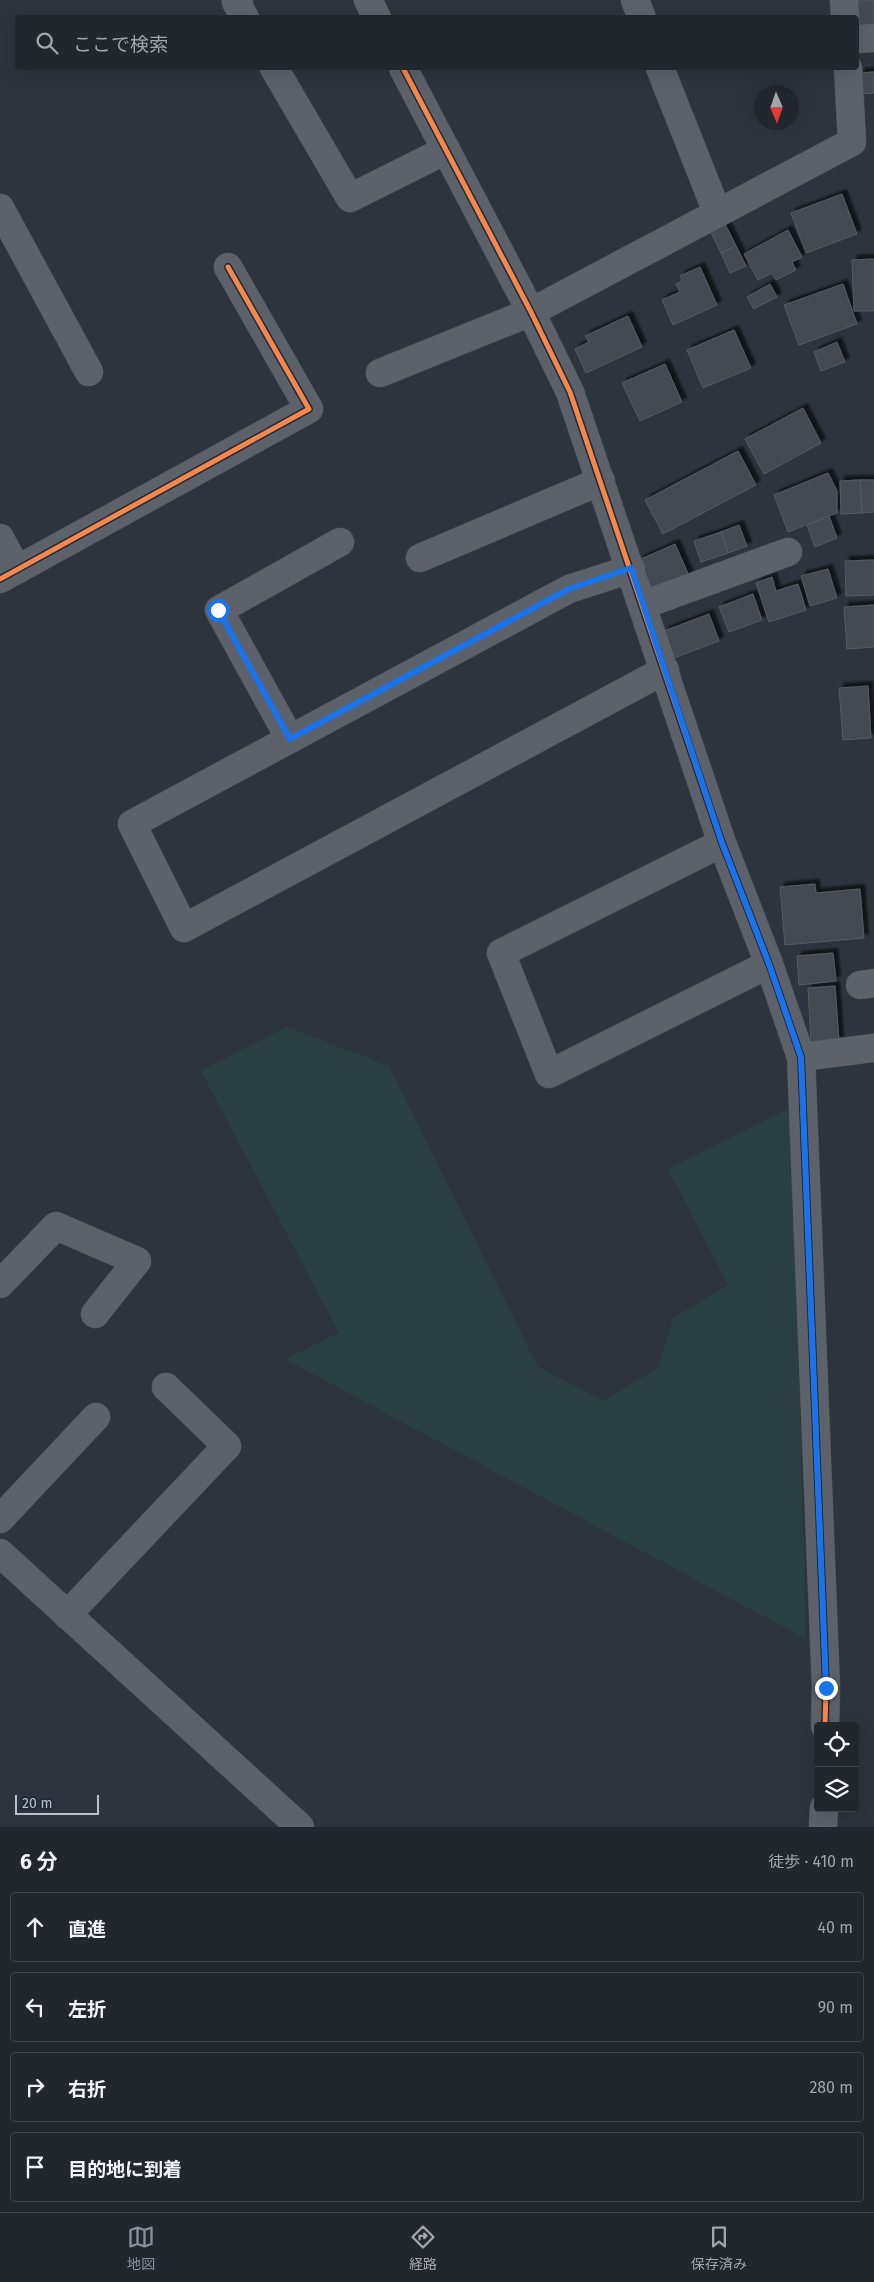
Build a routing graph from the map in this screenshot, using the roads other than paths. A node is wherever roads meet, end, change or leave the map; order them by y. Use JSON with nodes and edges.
{"nodes":[{"id":1,"x":239,"y":0,"type":"edge"},
{"id":2,"x":636,"y":0,"type":"edge"},
{"id":3,"x":844,"y":0,"type":"edge"},
{"id":4,"x":243,"y":15,"type":"edge"},
{"id":5,"x":641,"y":15,"type":"edge"},
{"id":6,"x":845,"y":15,"type":"edge"},
{"id":7,"x":874,"y":38,"type":"edge"},
{"id":8,"x":859,"y":39,"type":"edge"},
{"id":9,"x":275,"y":70,"type":"edge"},
{"id":10,"x":404,"y":70,"type":"edge"},
{"id":11,"x":661,"y":70,"type":"edge"},
{"id":12,"x":848,"y":70,"type":"edge"},
{"id":13,"x":446,"y":150,"type":"junction"},
{"id":14,"x":0,"y":208,"type":"edge"},
{"id":15,"x":717,"y":212,"type":"junction"},
{"id":16,"x":228,"y":267,"type":"dead end"},
{"id":17,"x":531,"y":312,"type":"junction"},
{"id":18,"x":89,"y":372,"type":"dead end"},
{"id":19,"x":380,"y":373,"type":"dead end"},
{"id":20,"x":601,"y":481,"type":"junction"},
{"id":21,"x":0,"y":538,"type":"edge"},
{"id":22,"x":340,"y":542,"type":"dead end"},
{"id":23,"x":788,"y":552,"type":"dead end"},
{"id":24,"x":420,"y":558,"type":"dead end"},
{"id":25,"x":631,"y":568,"type":"junction"},
{"id":26,"x":8,"y":574,"type":"edge"},
{"id":27,"x":643,"y":605,"type":"junction"},
{"id":28,"x":665,"y":670,"type":"junction"},
{"id":29,"x":290,"y":739,"type":"junction"},
{"id":30,"x":722,"y":843,"type":"junction"},
{"id":31,"x":769,"y":964,"type":"junction"},
{"id":32,"x":874,"y":1048,"type":"edge"},
{"id":33,"x":801,"y":1057,"type":"junction"},
{"id":34,"x":0,"y":1284,"type":"edge"},
{"id":35,"x":95,"y":1314,"type":"dead end"},
{"id":36,"x":166,"y":1386,"type":"dead end"},
{"id":37,"x":96,"y":1417,"type":"dead end"},
{"id":38,"x":0,"y":1520,"type":"edge"},
{"id":39,"x":0,"y":1554,"type":"edge"},
{"id":40,"x":67,"y":1615,"type":"junction"},
{"id":41,"x":825,"y":1722,"type":"edge"},
{"id":42,"x":824,"y":1812,"type":"edge"},
{"id":43,"x":291,"y":1824,"type":"edge"},
{"id":44,"x":823,"y":1827,"type":"edge"}],
"edges":[{"from":1,"to":4,"type":"street"},
{"from":2,"to":5,"type":"street"},
{"from":3,"to":6,"type":"street"},
{"from":7,"to":8,"type":"street"},
{"from":9,"to":13,"type":"street"},
{"from":10,"to":13,"type":"street"},
{"from":11,"to":15,"type":"street"},
{"from":12,"to":15,"type":"street"},
{"from":13,"to":17,"type":"street"},
{"from":14,"to":18,"type":"street"},
{"from":15,"to":17,"type":"street"},
{"from":16,"to":26,"type":"street"},
{"from":17,"to":19,"type":"street"},
{"from":17,"to":20,"type":"street"},
{"from":20,"to":24,"type":"street"},
{"from":20,"to":25,"type":"street"},
{"from":21,"to":26,"type":"street"},
{"from":22,"to":29,"type":"street"},
{"from":23,"to":27,"type":"street"},
{"from":25,"to":27,"type":"street"},
{"from":25,"to":29,"type":"street"},
{"from":27,"to":28,"type":"street"},
{"from":28,"to":29,"type":"street"},
{"from":28,"to":30,"type":"street"},
{"from":30,"to":31,"type":"street"},
{"from":30,"to":31,"type":"street"},
{"from":31,"to":33,"type":"street"},
{"from":32,"to":33,"type":"street"},
{"from":33,"to":41,"type":"street"},
{"from":34,"to":35,"type":"street"},
{"from":36,"to":40,"type":"street"},
{"from":37,"to":38,"type":"street"},
{"from":39,"to":40,"type":"street"},
{"from":40,"to":43,"type":"street"},
{"from":42,"to":44,"type":"street"}]}
